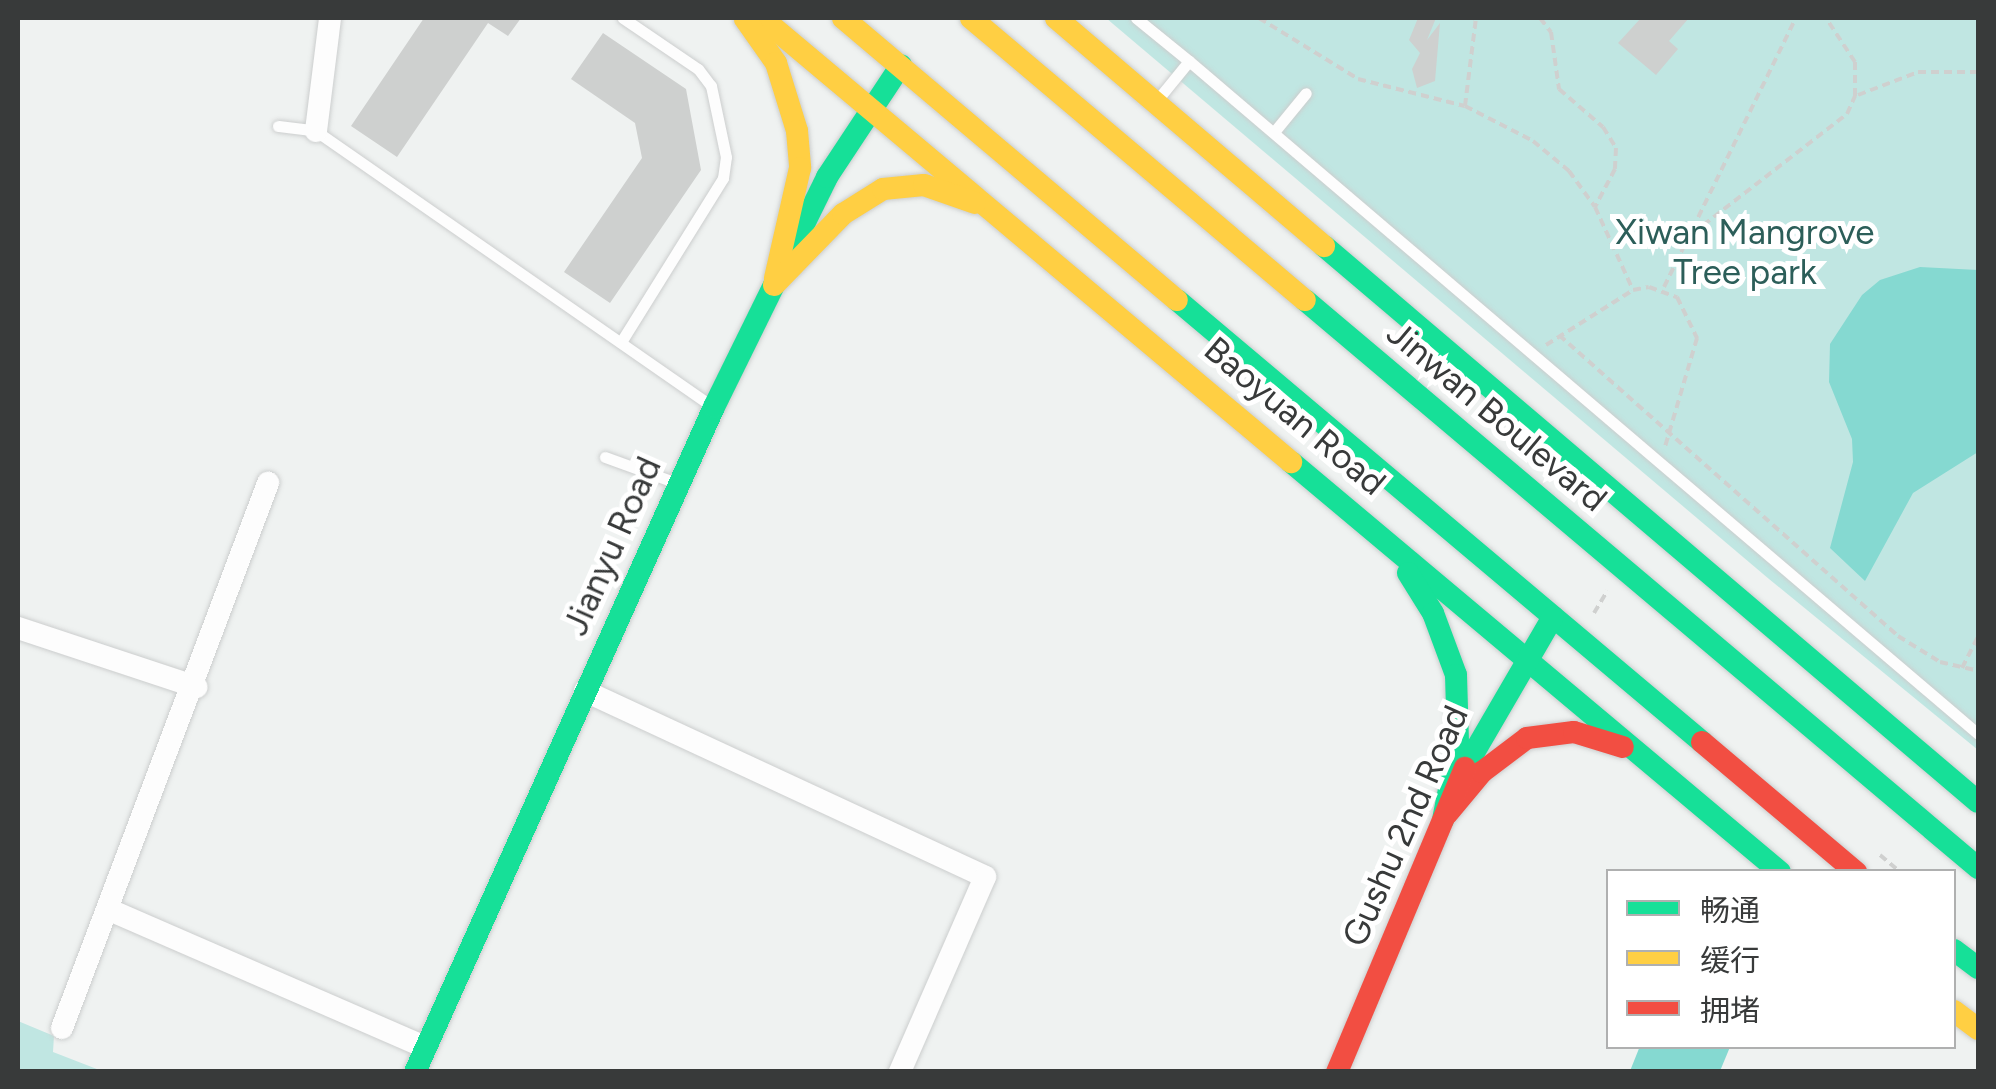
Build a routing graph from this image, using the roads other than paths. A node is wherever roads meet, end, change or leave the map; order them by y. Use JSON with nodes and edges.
{"nodes":[{"id":1,"x":330,"y":18,"type":"edge"},
{"id":2,"x":623,"y":18,"type":"edge"},
{"id":3,"x":744,"y":18,"type":"edge"},
{"id":4,"x":762,"y":18,"type":"edge"},
{"id":5,"x":843,"y":18,"type":"edge"},
{"id":6,"x":971,"y":18,"type":"edge"},
{"id":7,"x":1056,"y":18,"type":"edge"},
{"id":8,"x":1136,"y":18,"type":"edge"},
{"id":9,"x":1189,"y":61,"type":"junction"},
{"id":10,"x":901,"y":65,"type":"junction"},
{"id":11,"x":1306,"y":92,"type":"dead end"},
{"id":12,"x":1155,"y":102,"type":"junction"},
{"id":13,"x":872,"y":105,"type":"junction"},
{"id":14,"x":278,"y":126,"type":"dead end"},
{"id":15,"x":316,"y":131,"type":"junction"},
{"id":16,"x":1274,"y":132,"type":"junction"},
{"id":17,"x":1014,"y":224,"type":"junction"},
{"id":18,"x":774,"y":285,"type":"junction"},
{"id":19,"x":621,"y":342,"type":"junction"},
{"id":20,"x":714,"y":407,"type":"junction"},
{"id":21,"x":605,"y":457,"type":"dead end"},
{"id":22,"x":679,"y":483,"type":"junction"},
{"id":23,"x":268,"y":484,"type":"dead end"},
{"id":24,"x":1369,"y":524,"type":"junction"},
{"id":25,"x":1553,"y":617,"type":"junction"},
{"id":26,"x":18,"y":628,"type":"edge"},
{"id":27,"x":1527,"y":658,"type":"junction"},
{"id":28,"x":196,"y":687,"type":"junction"},
{"id":29,"x":585,"y":690,"type":"junction"},
{"id":30,"x":1978,"y":734,"type":"edge"},
{"id":31,"x":1655,"y":766,"type":"junction"},
{"id":32,"x":1945,"y":775,"type":"junction"},
{"id":33,"x":1978,"y":788,"type":"edge"},
{"id":34,"x":1978,"y":802,"type":"edge"},
{"id":35,"x":1443,"y":820,"type":"junction"},
{"id":36,"x":1978,"y":868,"type":"edge"},
{"id":37,"x":1776,"y":869,"type":"edge"},
{"id":38,"x":1852,"y":869,"type":"edge"},
{"id":39,"x":112,"y":911,"type":"junction"},
{"id":40,"x":1956,"y":952,"type":"edge"},
{"id":41,"x":1978,"y":968,"type":"edge"},
{"id":42,"x":1956,"y":1012,"type":"edge"},
{"id":43,"x":62,"y":1028,"type":"dead end"},
{"id":44,"x":1978,"y":1029,"type":"edge"},
{"id":45,"x":425,"y":1047,"type":"junction"},
{"id":46,"x":414,"y":1072,"type":"edge"},
{"id":47,"x":900,"y":1072,"type":"edge"},
{"id":48,"x":1337,"y":1072,"type":"edge"}],
"edges":[{"from":1,"to":15,"type":"street"},
{"from":2,"to":19,"type":"lane"},
{"from":3,"to":18,"type":"main road"},
{"from":4,"to":13,"type":"main road","name":"Baoyuan Road"},
{"from":5,"to":10,"type":"main road","name":"Baoyuan Road"},
{"from":6,"to":36,"type":"main road","name":"Jinwan Boulevard"},
{"from":7,"to":12,"type":"main road","name":"Jinwan Boulevard"},
{"from":8,"to":9,"type":"lane"},
{"from":9,"to":12,"type":"lane"},
{"from":9,"to":16,"type":"lane"},
{"from":10,"to":13,"type":"main road","name":"Jianyu Road"},
{"from":10,"to":25,"type":"main road","name":"Baoyuan Road"},
{"from":11,"to":16,"type":"lane"},
{"from":12,"to":32,"type":"main road","name":"Jinwan Boulevard"},
{"from":13,"to":17,"type":"main road","name":"Baoyuan Road"},
{"from":13,"to":18,"type":"main road","name":"Jianyu Road"},
{"from":14,"to":15,"type":"lane"},
{"from":15,"to":19,"type":"lane"},
{"from":16,"to":30,"type":"lane"},
{"from":17,"to":18,"type":"main road"},
{"from":17,"to":24,"type":"main road","name":"Baoyuan Road"},
{"from":18,"to":20,"type":"main road","name":"Jianyu Road"},
{"from":19,"to":20,"type":"lane"},
{"from":20,"to":22,"type":"main road","name":"Jianyu Road"},
{"from":21,"to":22,"type":"lane"},
{"from":22,"to":29,"type":"main road","name":"Jianyu Road"},
{"from":23,"to":28,"type":"street"},
{"from":24,"to":27,"type":"main road","name":"Baoyuan Road"},
{"from":24,"to":35,"type":"main road"},
{"from":25,"to":27,"type":"main road","name":"Gushu 2nd Road"},
{"from":25,"to":38,"type":"main road","name":"Baoyuan Road"},
{"from":26,"to":28,"type":"street"},
{"from":27,"to":31,"type":"main road","name":"Baoyuan Road"},
{"from":27,"to":35,"type":"main road","name":"Gushu 2nd Road"},
{"from":28,"to":39,"type":"street"},
{"from":29,"to":45,"type":"main road","name":"Jianyu Road"},
{"from":29,"to":47,"type":"street"},
{"from":31,"to":35,"type":"main road"},
{"from":31,"to":37,"type":"main road","name":"Baoyuan Road"},
{"from":32,"to":33,"type":"lane"},
{"from":32,"to":34,"type":"main road","name":"Jinwan Boulevard"},
{"from":35,"to":48,"type":"main road","name":"Gushu 2nd Road"},
{"from":39,"to":43,"type":"street"},
{"from":39,"to":45,"type":"street"},
{"from":40,"to":41,"type":"main road"},
{"from":42,"to":44,"type":"main road"},
{"from":45,"to":46,"type":"main road","name":"Jianyu Road"}]}
